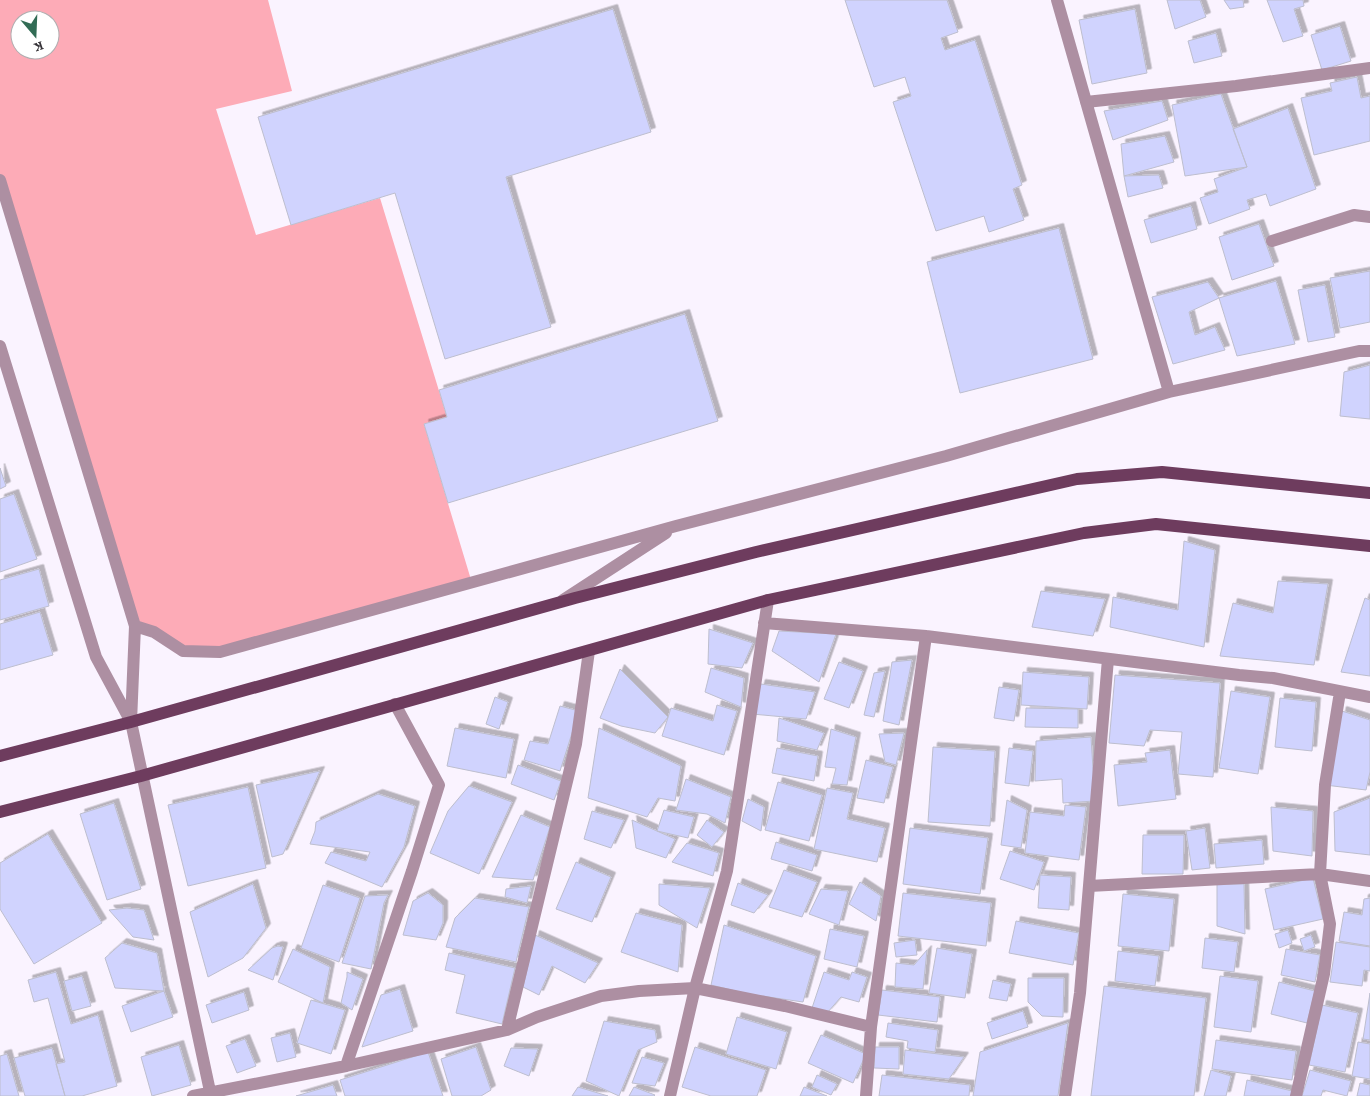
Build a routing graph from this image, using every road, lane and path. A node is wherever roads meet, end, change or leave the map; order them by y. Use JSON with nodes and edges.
{"nodes":[{"id":1,"x":1057,"y":0,"type":"edge"},
{"id":2,"x":1370,"y":68,"type":"edge"},
{"id":3,"x":1086,"y":102,"type":"junction"},
{"id":4,"x":0,"y":180,"type":"edge"},
{"id":5,"x":1370,"y":217,"type":"edge"},
{"id":6,"x":1272,"y":241,"type":"dead end"},
{"id":7,"x":0,"y":346,"type":"edge"},
{"id":8,"x":1370,"y":351,"type":"edge"},
{"id":9,"x":1168,"y":392,"type":"junction"},
{"id":10,"x":1370,"y":493,"type":"edge"},
{"id":11,"x":676,"y":526,"type":"junction"},
{"id":12,"x":1370,"y":546,"type":"edge"},
{"id":13,"x":768,"y":600,"type":"junction"},
{"id":14,"x":559,"y":602,"type":"junction"},
{"id":15,"x":764,"y":623,"type":"junction"},
{"id":16,"x":135,"y":626,"type":"junction"},
{"id":17,"x":926,"y":636,"type":"junction"},
{"id":18,"x":589,"y":651,"type":"junction"},
{"id":19,"x":1108,"y":659,"type":"junction"},
{"id":20,"x":1340,"y":692,"type":"junction"},
{"id":21,"x":1370,"y":696,"type":"edge"},
{"id":22,"x":395,"y":704,"type":"junction"},
{"id":23,"x":131,"y":722,"type":"junction"},
{"id":24,"x":0,"y":756,"type":"edge"},
{"id":25,"x":141,"y":776,"type":"junction"},
{"id":26,"x":0,"y":812,"type":"edge"},
{"id":27,"x":1320,"y":874,"type":"junction"},
{"id":28,"x":1370,"y":881,"type":"edge"},
{"id":29,"x":1089,"y":886,"type":"junction"},
{"id":30,"x":695,"y":988,"type":"junction"},
{"id":31,"x":872,"y":1027,"type":"junction"},
{"id":32,"x":507,"y":1030,"type":"junction"},
{"id":33,"x":346,"y":1066,"type":"junction"},
{"id":34,"x":210,"y":1094,"type":"edge"},
{"id":35,"x":193,"y":1096,"type":"edge"},
{"id":36,"x":670,"y":1096,"type":"edge"},
{"id":37,"x":866,"y":1096,"type":"edge"},
{"id":38,"x":1065,"y":1096,"type":"edge"},
{"id":39,"x":1296,"y":1096,"type":"edge"}],
"edges":[{"from":1,"to":3,"type":"street"},
{"from":2,"to":3,"type":"street"},
{"from":3,"to":9,"type":"street"},
{"from":4,"to":16,"type":"street"},
{"from":5,"to":6,"type":"street"},
{"from":7,"to":23,"type":"street"},
{"from":8,"to":9,"type":"street"},
{"from":9,"to":11,"type":"street"},
{"from":10,"to":14,"type":"main road"},
{"from":11,"to":14,"type":"street"},
{"from":11,"to":16,"type":"street"},
{"from":12,"to":13,"type":"main road"},
{"from":13,"to":15,"type":"street"},
{"from":13,"to":18,"type":"main road"},
{"from":14,"to":23,"type":"main road"},
{"from":15,"to":17,"type":"street"},
{"from":15,"to":30,"type":"street"},
{"from":16,"to":23,"type":"street"},
{"from":17,"to":19,"type":"street"},
{"from":17,"to":31,"type":"street"},
{"from":18,"to":22,"type":"main road"},
{"from":18,"to":32,"type":"street"},
{"from":19,"to":20,"type":"street"},
{"from":19,"to":29,"type":"street"},
{"from":20,"to":21,"type":"street"},
{"from":20,"to":27,"type":"street"},
{"from":22,"to":25,"type":"main road"},
{"from":22,"to":33,"type":"street"},
{"from":23,"to":24,"type":"main road"},
{"from":23,"to":25,"type":"street"},
{"from":25,"to":26,"type":"main road"},
{"from":25,"to":34,"type":"street"},
{"from":27,"to":28,"type":"street"},
{"from":27,"to":29,"type":"street"},
{"from":27,"to":39,"type":"street"},
{"from":29,"to":38,"type":"street"},
{"from":30,"to":31,"type":"street"},
{"from":30,"to":32,"type":"street"},
{"from":30,"to":36,"type":"street"},
{"from":31,"to":37,"type":"street"},
{"from":32,"to":33,"type":"street"},
{"from":33,"to":34,"type":"street"},
{"from":34,"to":35,"type":"street"}]}
